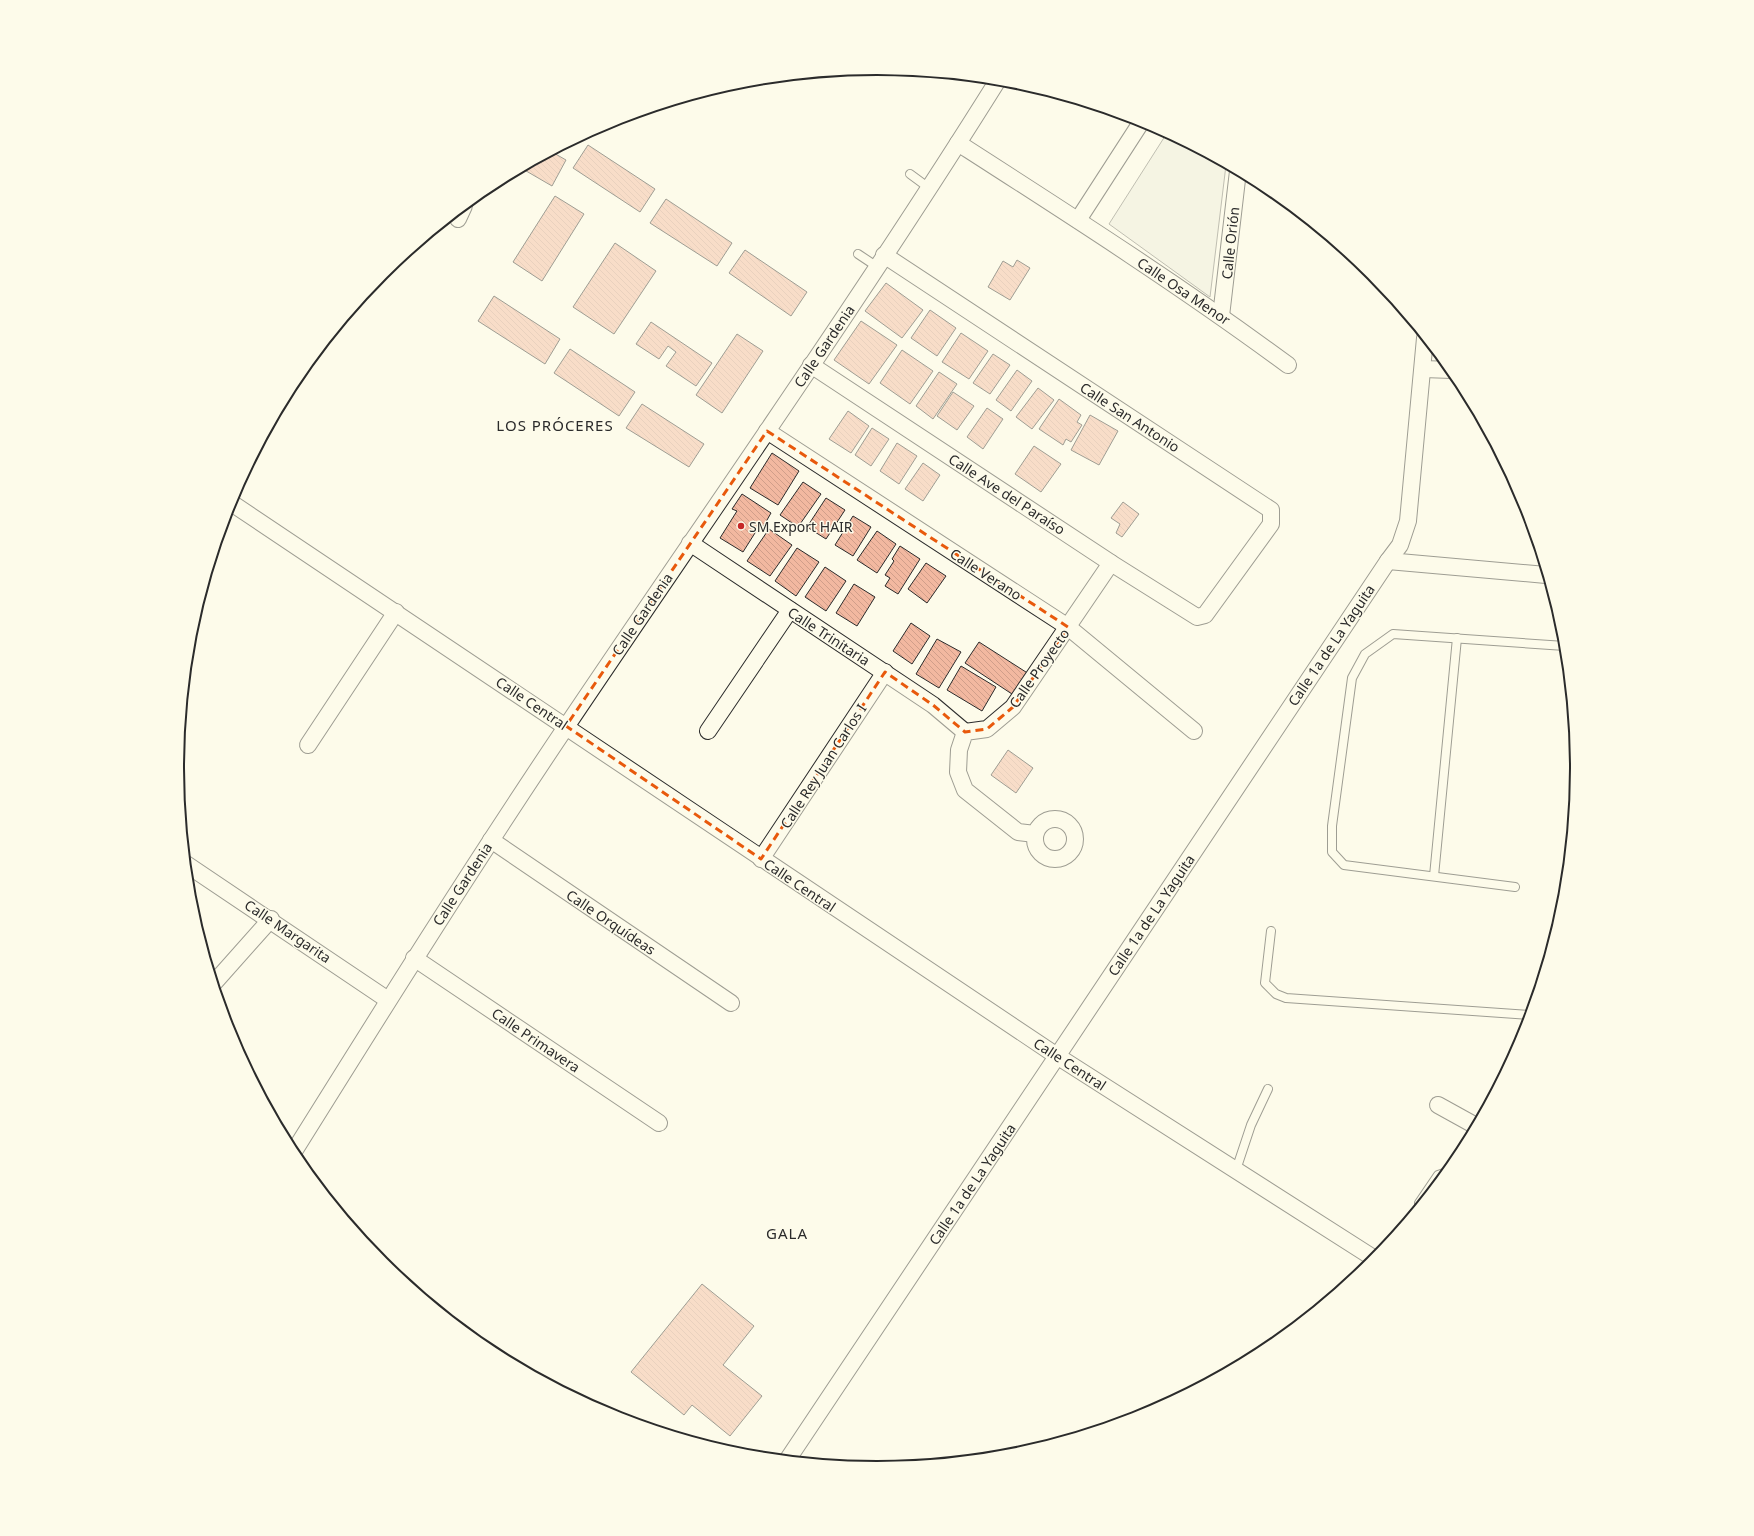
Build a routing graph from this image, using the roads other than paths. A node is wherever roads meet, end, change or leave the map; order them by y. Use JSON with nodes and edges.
{"nodes":[{"id":1,"x":995,"y":85,"type":"edge"},
{"id":2,"x":1138,"y":126,"type":"edge"},
{"id":3,"x":958,"y":143,"type":"junction"},
{"id":4,"x":910,"y":174,"type":"dead end"},
{"id":5,"x":1237,"y":176,"type":"edge"},
{"id":6,"x":929,"y":188,"type":"junction"},
{"id":7,"x":1078,"y":220,"type":"junction"},
{"id":8,"x":858,"y":254,"type":"dead end"},
{"id":9,"x":880,"y":261,"type":"junction"},
{"id":10,"x":1221,"y":316,"type":"junction"},
{"id":11,"x":1425,"y":343,"type":"edge"},
{"id":12,"x":1288,"y":365,"type":"dead end"},
{"id":13,"x":811,"y":366,"type":"junction"},
{"id":14,"x":1423,"y":368,"type":"junction"},
{"id":15,"x":1443,"y":369,"type":"edge"},
{"id":16,"x":767,"y":431,"type":"junction"},
{"id":17,"x":236,"y":506,"type":"edge"},
{"id":18,"x":690,"y":543,"type":"junction"},
{"id":19,"x":1388,"y":560,"type":"junction"},
{"id":20,"x":1111,"y":563,"type":"junction"},
{"id":21,"x":1542,"y":575,"type":"edge"},
{"id":22,"x":790,"y":610,"type":"junction"},
{"id":23,"x":396,"y":612,"type":"junction"},
{"id":24,"x":1205,"y":615,"type":"joint"},
{"id":25,"x":1068,"y":627,"type":"junction"},
{"id":26,"x":1456,"y":638,"type":"junction"},
{"id":27,"x":1559,"y":646,"type":"edge"},
{"id":28,"x":885,"y":672,"type":"junction"},
{"id":29,"x":566,"y":726,"type":"junction"},
{"id":30,"x":708,"y":731,"type":"dead end"},
{"id":31,"x":965,"y":732,"type":"junction"},
{"id":32,"x":1194,"y":732,"type":"dead end"},
{"id":33,"x":308,"y":745,"type":"dead end"},
{"id":34,"x":1035,"y":834,"type":"dead end"},
{"id":35,"x":491,"y":840,"type":"junction"},
{"id":36,"x":761,"y":859,"type":"junction"},
{"id":37,"x":191,"y":868,"type":"edge"},
{"id":38,"x":1434,"y":876,"type":"junction"},
{"id":39,"x":1515,"y":887,"type":"dead end"},
{"id":40,"x":271,"y":919,"type":"junction"},
{"id":41,"x":1270,"y":931,"type":"dead end"},
{"id":42,"x":414,"y":958,"type":"junction"},
{"id":43,"x":217,"y":979,"type":"edge"},
{"id":44,"x":388,"y":1000,"type":"junction"},
{"id":45,"x":731,"y":1003,"type":"dead end"},
{"id":46,"x":1524,"y":1015,"type":"edge"},
{"id":47,"x":1057,"y":1056,"type":"junction"},
{"id":48,"x":1268,"y":1089,"type":"dead end"},
{"id":49,"x":1438,"y":1105,"type":"dead end"},
{"id":50,"x":659,"y":1123,"type":"dead end"},
{"id":51,"x":1472,"y":1124,"type":"edge"},
{"id":52,"x":297,"y":1147,"type":"edge"},
{"id":53,"x":1236,"y":1170,"type":"junction"},
{"id":54,"x":1369,"y":1255,"type":"edge"},
{"id":55,"x":790,"y":1455,"type":"edge"}],
"edges":[{"from":1,"to":3,"type":"street","name":"Calle Gardenia"},
{"from":2,"to":7,"type":"street"},
{"from":3,"to":6,"type":"street","name":"Calle Gardenia"},
{"from":3,"to":7,"type":"street","name":"Calle Osa Menor"},
{"from":4,"to":6,"type":"lane"},
{"from":5,"to":10,"type":"street","name":"Calle Orión"},
{"from":6,"to":9,"type":"street","name":"Calle Gardenia"},
{"from":7,"to":10,"type":"street","name":"Calle Osa Menor"},
{"from":8,"to":9,"type":"lane"},
{"from":9,"to":13,"type":"street","name":"Calle Gardenia"},
{"from":9,"to":24,"type":"street","name":"Calle San Antonio"},
{"from":10,"to":12,"type":"street","name":"Calle Osa Menor"},
{"from":11,"to":14,"type":"street","name":"Calle 1a de La Yaguita"},
{"from":13,"to":16,"type":"street","name":"Calle Gardenia"},
{"from":13,"to":20,"type":"street","name":"Calle Ave del Paraíso"},
{"from":14,"to":15,"type":"street"},
{"from":14,"to":19,"type":"street","name":"Calle 1a de La Yaguita"},
{"from":16,"to":18,"type":"street","name":"Calle Gardenia"},
{"from":16,"to":25,"type":"street","name":"Calle Verano"},
{"from":17,"to":23,"type":"street","name":"Calle Central"},
{"from":18,"to":22,"type":"street","name":"Calle Trinitaria"},
{"from":18,"to":29,"type":"street","name":"Calle Gardenia"},
{"from":19,"to":21,"type":"street"},
{"from":19,"to":47,"type":"street","name":"Calle 1a de La Yaguita"},
{"from":20,"to":24,"type":"street","name":"Calle Ave del Paraíso"},
{"from":20,"to":25,"type":"street","name":"Calle Proyecto"},
{"from":22,"to":28,"type":"street","name":"Calle Trinitaria"},
{"from":22,"to":30,"type":"street"},
{"from":23,"to":29,"type":"street","name":"Calle Central"},
{"from":23,"to":33,"type":"street"},
{"from":25,"to":31,"type":"street","name":"Calle Proyecto"},
{"from":25,"to":32,"type":"street","name":"Calle Verano"},
{"from":26,"to":27,"type":"lane"},
{"from":26,"to":38,"type":"lane"},
{"from":26,"to":38,"type":"lane"},
{"from":28,"to":31,"type":"street","name":"Calle Trinitaria"},
{"from":28,"to":36,"type":"street","name":"Calle Rey Juan Carlos I"},
{"from":29,"to":35,"type":"street","name":"Calle Gardenia"},
{"from":29,"to":36,"type":"street","name":"Calle Central"},
{"from":31,"to":34,"type":"street"},
{"from":35,"to":42,"type":"street","name":"Calle Gardenia"},
{"from":35,"to":45,"type":"street","name":"Calle Orquídeas"},
{"from":36,"to":47,"type":"street","name":"Calle Central"},
{"from":37,"to":40,"type":"street","name":"Calle Margarita"},
{"from":38,"to":39,"type":"lane"},
{"from":40,"to":43,"type":"street"},
{"from":40,"to":44,"type":"street","name":"Calle Margarita"},
{"from":41,"to":46,"type":"lane"},
{"from":42,"to":44,"type":"street","name":"Calle Gardenia"},
{"from":42,"to":50,"type":"street","name":"Calle Primavera"},
{"from":44,"to":52,"type":"street","name":"Calle Gardenia"},
{"from":47,"to":53,"type":"street","name":"Calle Central"},
{"from":47,"to":55,"type":"street","name":"Calle 1a de La Yaguita"},
{"from":48,"to":53,"type":"lane"},
{"from":49,"to":51,"type":"street"},
{"from":53,"to":54,"type":"street","name":"Calle Central"}]}
